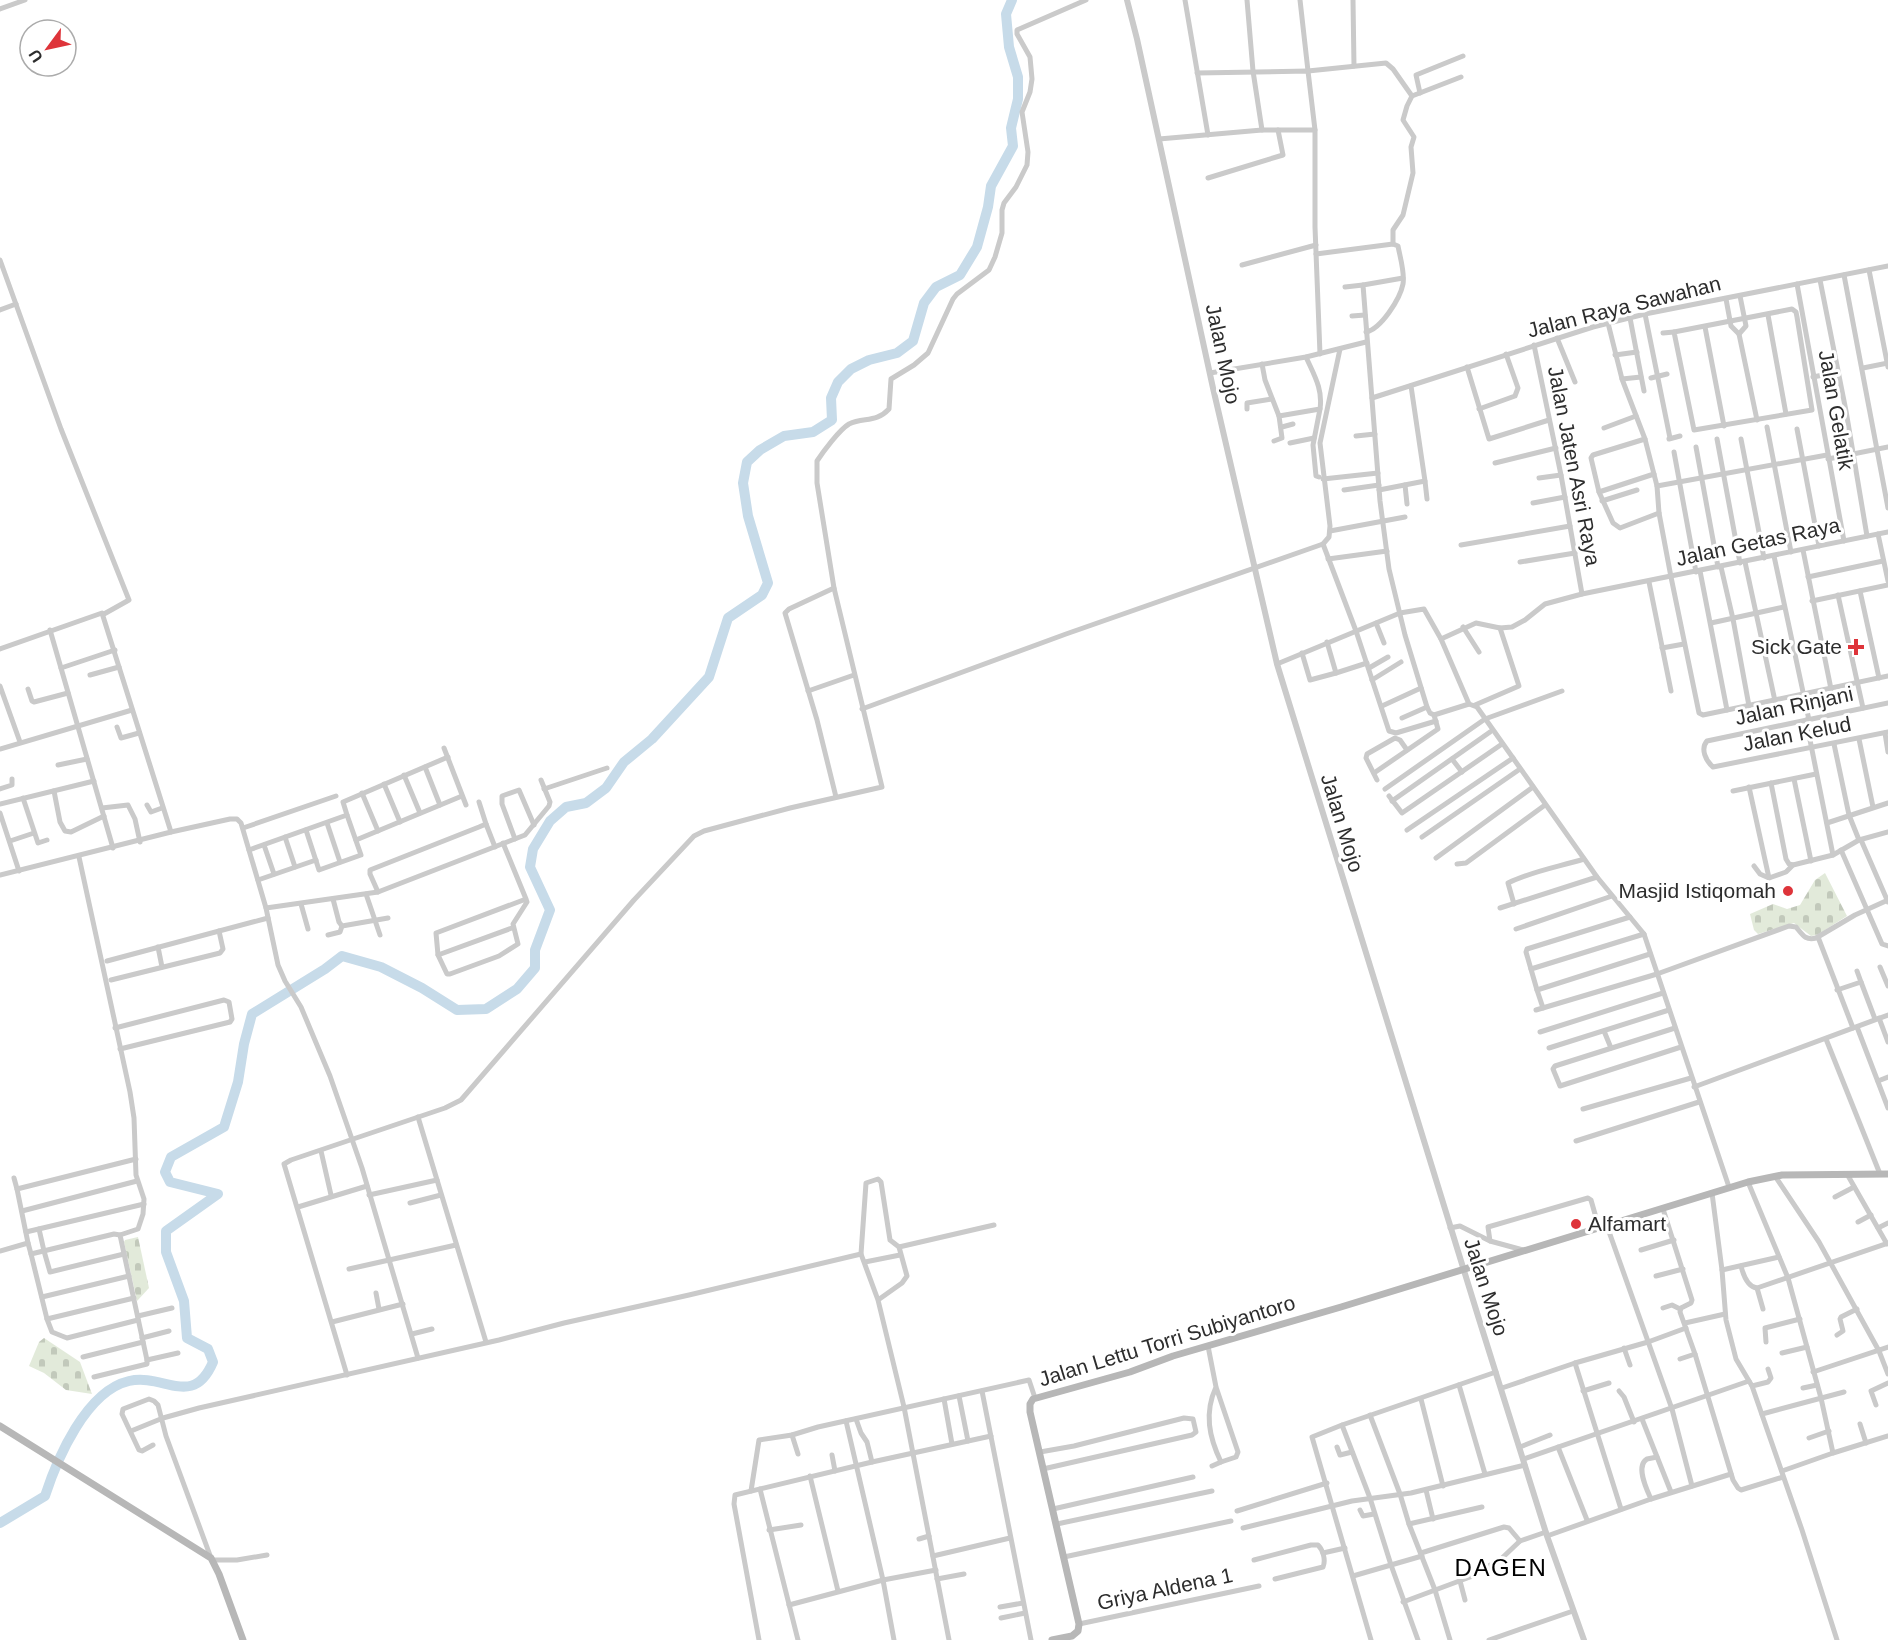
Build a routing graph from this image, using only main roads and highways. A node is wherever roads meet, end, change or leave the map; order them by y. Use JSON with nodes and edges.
{"nodes":[{"id":1,"x":1888,"y":1174,"type":"edge"},
{"id":2,"x":0,"y":1426,"type":"edge"},
{"id":3,"x":243,"y":1640,"type":"edge"},
{"id":4,"x":1052,"y":1640,"type":"edge"}],
"edges":[{"from":1,"to":4,"type":"main road","name":"Jalan Lettu Torri Subiyantoro"},
{"from":2,"to":3,"type":"main road"}]}
